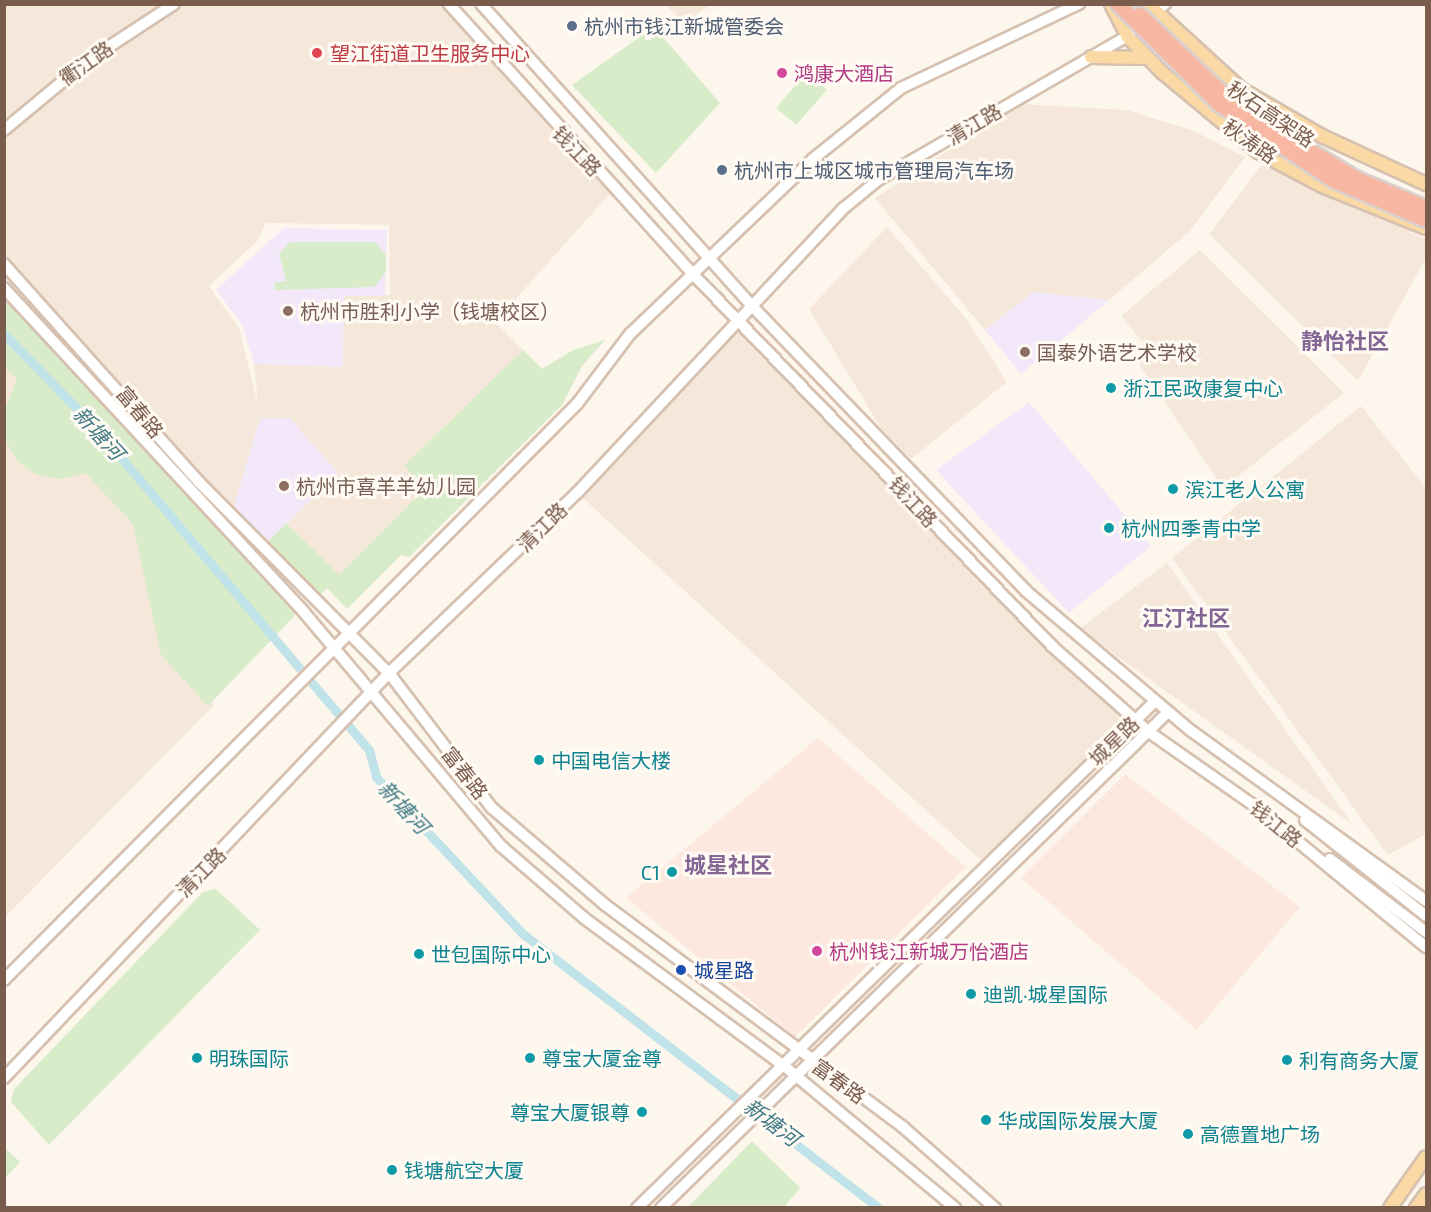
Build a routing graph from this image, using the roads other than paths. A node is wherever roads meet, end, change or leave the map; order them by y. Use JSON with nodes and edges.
{"nodes":[{"id":1,"x":174,"y":4,"type":"edge"},
{"id":2,"x":449,"y":4,"type":"edge"},
{"id":3,"x":481,"y":4,"type":"edge"},
{"id":4,"x":1079,"y":4,"type":"edge"},
{"id":5,"x":1110,"y":4,"type":"edge"},
{"id":6,"x":1118,"y":4,"type":"edge"},
{"id":7,"x":1131,"y":4,"type":"edge"},
{"id":8,"x":1156,"y":7,"type":"edge"},
{"id":9,"x":1127,"y":36,"type":"junction"},
{"id":10,"x":1091,"y":57,"type":"junction"},
{"id":11,"x":1148,"y":57,"type":"junction"},
{"id":12,"x":4,"y":130,"type":"edge"},
{"id":13,"x":1426,"y":184,"type":"edge"},
{"id":14,"x":1426,"y":208,"type":"edge"},
{"id":15,"x":1426,"y":220,"type":"edge"},
{"id":16,"x":1426,"y":228,"type":"edge"},
{"id":17,"x":714,"y":260,"type":"junction"},
{"id":18,"x":4,"y":264,"type":"edge"},
{"id":19,"x":691,"y":272,"type":"junction"},
{"id":20,"x":4,"y":288,"type":"edge"},
{"id":21,"x":752,"y":306,"type":"junction"},
{"id":22,"x":740,"y":320,"type":"junction"},
{"id":23,"x":349,"y":636,"type":"junction"},
{"id":24,"x":336,"y":650,"type":"junction"},
{"id":25,"x":389,"y":674,"type":"junction"},
{"id":26,"x":375,"y":695,"type":"junction"},
{"id":27,"x":1154,"y":702,"type":"junction"},
{"id":28,"x":1167,"y":712,"type":"junction"},
{"id":29,"x":1136,"y":721,"type":"junction"},
{"id":30,"x":1149,"y":732,"type":"junction"},
{"id":31,"x":1270,"y":790,"type":"junction"},
{"id":32,"x":1256,"y":807,"type":"junction"},
{"id":33,"x":1426,"y":901,"type":"edge"},
{"id":34,"x":1426,"y":916,"type":"edge"},
{"id":35,"x":1426,"y":932,"type":"edge"},
{"id":36,"x":1426,"y":947,"type":"edge"},
{"id":37,"x":4,"y":980,"type":"edge"},
{"id":38,"x":797,"y":1050,"type":"junction"},
{"id":39,"x":812,"y":1062,"type":"junction"},
{"id":40,"x":783,"y":1065,"type":"junction"},
{"id":41,"x":797,"y":1077,"type":"junction"},
{"id":42,"x":4,"y":1078,"type":"edge"},
{"id":43,"x":1426,"y":1157,"type":"edge"},
{"id":44,"x":1426,"y":1194,"type":"edge"},
{"id":45,"x":637,"y":1208,"type":"edge"},
{"id":46,"x":662,"y":1208,"type":"edge"},
{"id":47,"x":955,"y":1208,"type":"edge"},
{"id":48,"x":995,"y":1208,"type":"edge"},
{"id":49,"x":1390,"y":1208,"type":"edge"},
{"id":50,"x":1416,"y":1208,"type":"edge"}],
"edges":[{"from":1,"to":12,"type":"main road","name":"衢江路"},
{"from":2,"to":19,"type":"main road","name":"钱江路"},
{"from":3,"to":17,"type":"main road","name":"钱江路"},
{"from":4,"to":17,"type":"main road"},
{"from":5,"to":9,"type":"main road","name":"秋涛路"},
{"from":6,"to":15,"type":"highway","name":"秋石高架路","bridge":true},
{"from":7,"to":14,"type":"highway","name":"秋石高架路","bridge":true},
{"from":8,"to":9,"type":"main road","name":"清江路"},
{"from":8,"to":13,"type":"main road","name":"秋涛路"},
{"from":9,"to":10,"type":"main road","name":"清江路"},
{"from":9,"to":11,"type":"main road","name":"秋涛路"},
{"from":10,"to":11,"type":"main road"},
{"from":10,"to":21,"type":"main road","name":"清江路"},
{"from":11,"to":16,"type":"main road","name":"秋涛路"},
{"from":17,"to":19,"type":"main road"},
{"from":17,"to":21,"type":"main road","name":"钱江路"},
{"from":18,"to":23,"type":"main road","name":"富春路"},
{"from":19,"to":22,"type":"main road","name":"钱江路"},
{"from":19,"to":23,"type":"main road"},
{"from":20,"to":24,"type":"main road","name":"富春路"},
{"from":21,"to":22,"type":"main road","name":"清江路"},
{"from":21,"to":27,"type":"main road","name":"钱江路"},
{"from":22,"to":25,"type":"main road","name":"清江路"},
{"from":22,"to":29,"type":"main road","name":"钱江路"},
{"from":23,"to":24,"type":"main road"},
{"from":23,"to":25,"type":"main road","name":"富春路"},
{"from":24,"to":26,"type":"main road","name":"富春路"},
{"from":24,"to":37,"type":"main road"},
{"from":25,"to":26,"type":"main road","name":"清江路"},
{"from":25,"to":38,"type":"main road","name":"富春路"},
{"from":26,"to":40,"type":"main road","name":"富春路"},
{"from":26,"to":42,"type":"main road","name":"清江路"},
{"from":27,"to":28,"type":"main road","name":"钱江路"},
{"from":27,"to":29,"type":"main road","name":"城星路"},
{"from":28,"to":30,"type":"main road","name":"城星路"},
{"from":28,"to":31,"type":"main road","name":"钱江路"},
{"from":29,"to":30,"type":"main road","name":"钱江路"},
{"from":29,"to":38,"type":"main road","name":"城星路"},
{"from":30,"to":32,"type":"main road","name":"钱江路"},
{"from":30,"to":39,"type":"main road","name":"城星路"},
{"from":31,"to":33,"type":"main road","name":"钱江路"},
{"from":31,"to":34,"type":"main road"},
{"from":32,"to":35,"type":"main road"},
{"from":32,"to":36,"type":"main road","name":"钱江路"},
{"from":38,"to":39,"type":"main road","name":"富春路"},
{"from":38,"to":40,"type":"main road","name":"城星路"},
{"from":39,"to":41,"type":"main road","name":"城星路"},
{"from":39,"to":48,"type":"main road","name":"富春路"},
{"from":40,"to":41,"type":"main road","name":"富春路"},
{"from":40,"to":45,"type":"main road","name":"城星路"},
{"from":41,"to":46,"type":"main road","name":"城星路"},
{"from":41,"to":47,"type":"main road","name":"富春路"},
{"from":43,"to":49,"type":"main road"},
{"from":44,"to":50,"type":"main road"}]}
